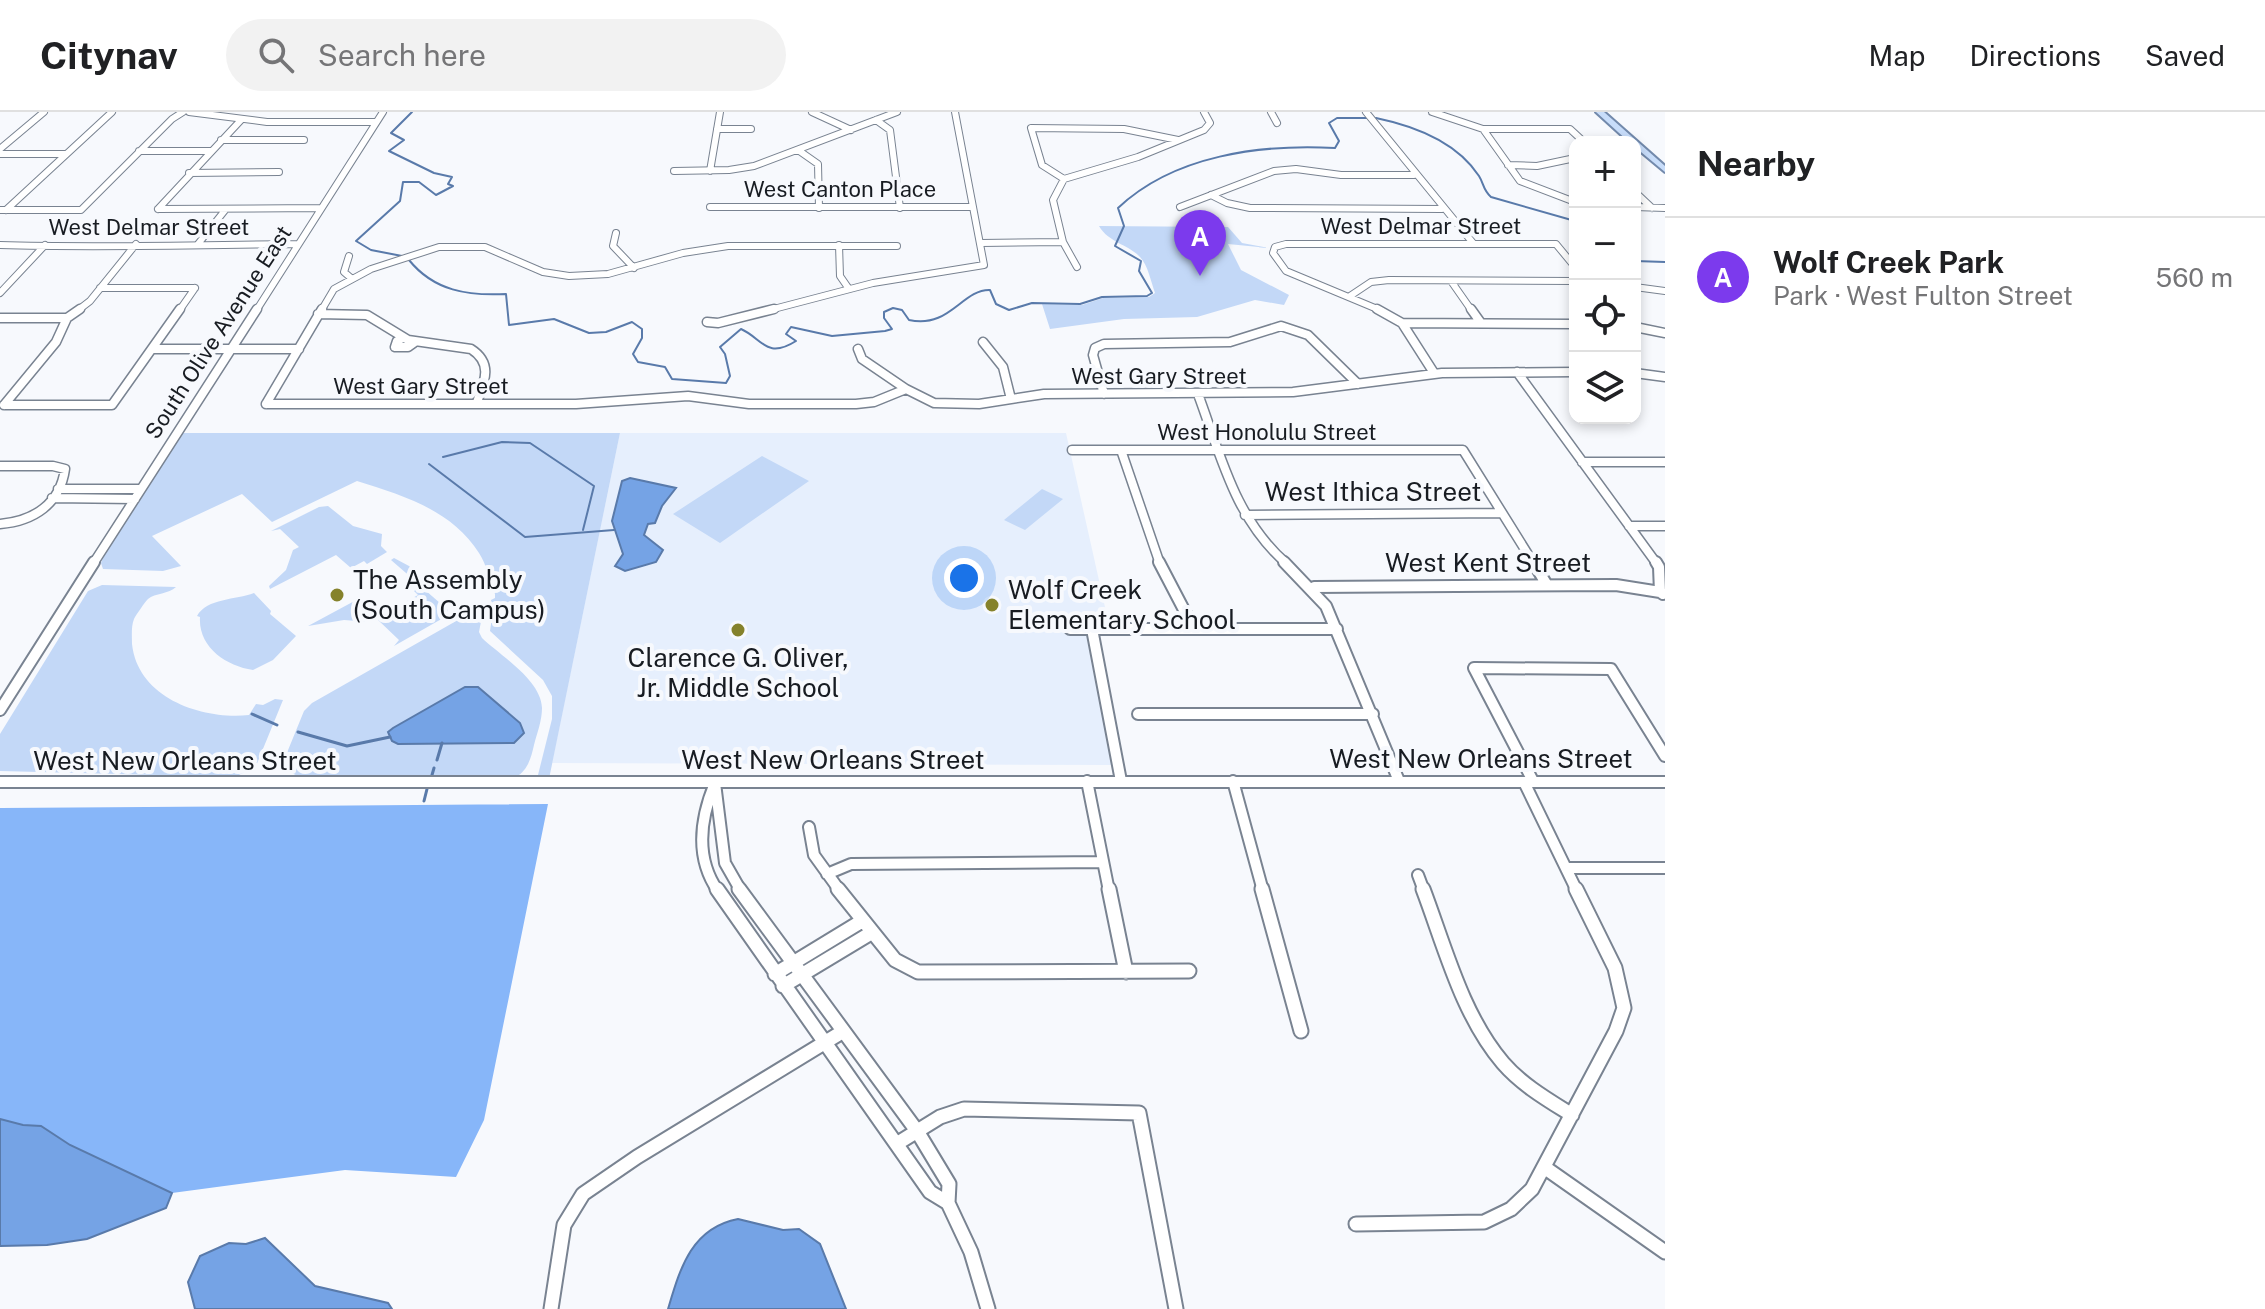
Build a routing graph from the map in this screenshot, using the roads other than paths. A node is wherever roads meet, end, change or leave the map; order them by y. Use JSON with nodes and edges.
{"nodes":[{"id":1,"x":44,"y":112,"type":"edge"},
{"id":2,"x":112,"y":112,"type":"edge"},
{"id":3,"x":186,"y":112,"type":"edge"},
{"id":4,"x":383,"y":112,"type":"edge"},
{"id":5,"x":720,"y":112,"type":"edge"},
{"id":6,"x":812,"y":112,"type":"edge"},
{"id":7,"x":897,"y":112,"type":"edge"},
{"id":8,"x":955,"y":112,"type":"edge"},
{"id":9,"x":1204,"y":112,"type":"edge"},
{"id":10,"x":1271,"y":112,"type":"edge"},
{"id":11,"x":1366,"y":112,"type":"edge"},
{"id":12,"x":1432,"y":112,"type":"edge"},
{"id":13,"x":1600,"y":112,"type":"edge"},
{"id":14,"x":241,"y":120,"type":"junction"},
{"id":15,"x":876,"y":120,"type":"junction"},
{"id":16,"x":377,"y":121,"type":"junction"},
{"id":17,"x":1277,"y":123,"type":"dead end"},
{"id":18,"x":717,"y":129,"type":"junction"},
{"id":19,"x":751,"y":129,"type":"dead end"},
{"id":20,"x":1483,"y":129,"type":"junction"},
{"id":21,"x":851,"y":130,"type":"junction"},
{"id":22,"x":1578,"y":136,"type":"edge"},
{"id":23,"x":1626,"y":136,"type":"edge"},
{"id":24,"x":221,"y":140,"type":"junction"},
{"id":25,"x":304,"y":140,"type":"dead end"},
{"id":26,"x":1178,"y":140,"type":"junction"},
{"id":27,"x":1641,"y":149,"type":"edge"},
{"id":28,"x":798,"y":150,"type":"junction"},
{"id":29,"x":0,"y":151,"type":"edge"},
{"id":30,"x":139,"y":151,"type":"junction"},
{"id":31,"x":211,"y":151,"type":"junction"},
{"id":32,"x":65,"y":154,"type":"junction"},
{"id":33,"x":1569,"y":159,"type":"edge"},
{"id":34,"x":1508,"y":165,"type":"junction"},
{"id":35,"x":1665,"y":170,"type":"edge"},
{"id":36,"x":674,"y":171,"type":"dead end"},
{"id":37,"x":710,"y":171,"type":"junction"},
{"id":38,"x":279,"y":172,"type":"dead end"},
{"id":39,"x":189,"y":173,"type":"junction"},
{"id":40,"x":1414,"y":175,"type":"junction"},
{"id":41,"x":1064,"y":179,"type":"junction"},
{"id":42,"x":1211,"y":195,"type":"junction"},
{"id":43,"x":1641,"y":198,"type":"edge"},
{"id":44,"x":1569,"y":199,"type":"edge"},
{"id":45,"x":710,"y":207,"type":"dead end"},
{"id":46,"x":971,"y":207,"type":"junction"},
{"id":47,"x":1180,"y":207,"type":"dead end"},
{"id":48,"x":1641,"y":207,"type":"edge"},
{"id":49,"x":321,"y":208,"type":"junction"},
{"id":50,"x":819,"y":208,"type":"junction"},
{"id":51,"x":900,"y":208,"type":"junction"},
{"id":52,"x":1652,"y":208,"type":"junction"},
{"id":53,"x":1665,"y":208,"type":"edge"},
{"id":54,"x":226,"y":209,"type":"junction"},
{"id":55,"x":1442,"y":209,"type":"junction"},
{"id":56,"x":3,"y":210,"type":"edge"},
{"id":57,"x":616,"y":233,"type":"dead end"},
{"id":58,"x":1063,"y":242,"type":"junction"},
{"id":59,"x":981,"y":243,"type":"junction"},
{"id":60,"x":1473,"y":243,"type":"junction"},
{"id":61,"x":136,"y":244,"type":"junction"},
{"id":62,"x":198,"y":244,"type":"junction"},
{"id":63,"x":298,"y":244,"type":"junction"},
{"id":64,"x":0,"y":245,"type":"edge"},
{"id":65,"x":45,"y":245,"type":"junction"},
{"id":66,"x":839,"y":245,"type":"junction"},
{"id":67,"x":897,"y":246,"type":"dead end"},
{"id":68,"x":349,"y":256,"type":"dead end"},
{"id":69,"x":1569,"y":260,"type":"edge"},
{"id":70,"x":1077,"y":267,"type":"dead end"},
{"id":71,"x":634,"y":268,"type":"junction"},
{"id":72,"x":351,"y":278,"type":"junction"},
{"id":73,"x":1451,"y":281,"type":"junction"},
{"id":74,"x":1569,"y":281,"type":"edge"},
{"id":75,"x":100,"y":288,"type":"junction"},
{"id":76,"x":1641,"y":288,"type":"edge"},
{"id":77,"x":849,"y":289,"type":"junction"},
{"id":78,"x":1,"y":290,"type":"edge"},
{"id":79,"x":1665,"y":291,"type":"edge"},
{"id":80,"x":1350,"y":296,"type":"junction"},
{"id":81,"x":318,"y":314,"type":"junction"},
{"id":82,"x":0,"y":318,"type":"edge"},
{"id":83,"x":67,"y":318,"type":"junction"},
{"id":84,"x":707,"y":322,"type":"dead end"},
{"id":85,"x":1402,"y":323,"type":"junction"},
{"id":86,"x":1481,"y":323,"type":"junction"},
{"id":87,"x":1569,"y":324,"type":"edge"},
{"id":88,"x":1641,"y":328,"type":"edge"},
{"id":89,"x":1665,"y":333,"type":"edge"},
{"id":90,"x":983,"y":342,"type":"dead end"},
{"id":91,"x":152,"y":349,"type":"junction"},
{"id":92,"x":858,"y":349,"type":"dead end"},
{"id":93,"x":229,"y":352,"type":"junction"},
{"id":94,"x":297,"y":352,"type":"junction"},
{"id":95,"x":1517,"y":372,"type":"junction"},
{"id":96,"x":1569,"y":372,"type":"edge"},
{"id":97,"x":1434,"y":373,"type":"junction"},
{"id":98,"x":1641,"y":374,"type":"edge"},
{"id":99,"x":1665,"y":377,"type":"edge"},
{"id":100,"x":1358,"y":384,"type":"junction"},
{"id":101,"x":906,"y":389,"type":"junction"},
{"id":102,"x":1104,"y":394,"type":"junction"},
{"id":103,"x":1198,"y":394,"type":"junction"},
{"id":104,"x":1011,"y":399,"type":"junction"},
{"id":105,"x":477,"y":402,"type":"junction"},
{"id":106,"x":1072,"y":450,"type":"dead end"},
{"id":107,"x":1121,"y":450,"type":"junction"},
{"id":108,"x":1220,"y":451,"type":"junction"},
{"id":109,"x":1582,"y":462,"type":"junction"},
{"id":110,"x":1665,"y":462,"type":"edge"},
{"id":111,"x":0,"y":466,"type":"edge"},
{"id":112,"x":58,"y":489,"type":"junction"},
{"id":113,"x":141,"y":489,"type":"junction"},
{"id":114,"x":52,"y":498,"type":"junction"},
{"id":115,"x":135,"y":499,"type":"junction"},
{"id":116,"x":1502,"y":513,"type":"junction"},
{"id":117,"x":1245,"y":515,"type":"junction"},
{"id":118,"x":0,"y":524,"type":"edge"},
{"id":119,"x":1629,"y":526,"type":"junction"},
{"id":120,"x":1665,"y":526,"type":"edge"},
{"id":121,"x":1547,"y":585,"type":"junction"},
{"id":122,"x":1314,"y":587,"type":"junction"},
{"id":123,"x":1663,"y":594,"type":"edge"},
{"id":124,"x":1070,"y":629,"type":"dead end"},
{"id":125,"x":1092,"y":629,"type":"junction"},
{"id":126,"x":1194,"y":629,"type":"junction"},
{"id":127,"x":1337,"y":629,"type":"junction"},
{"id":128,"x":0,"y":710,"type":"edge"},
{"id":129,"x":1138,"y":714,"type":"dead end"},
{"id":130,"x":1373,"y":714,"type":"junction"},
{"id":131,"x":1665,"y":756,"type":"edge"},
{"id":132,"x":1087,"y":781,"type":"junction"},
{"id":133,"x":1121,"y":781,"type":"junction"},
{"id":134,"x":1233,"y":781,"type":"junction"},
{"id":135,"x":1399,"y":781,"type":"junction"},
{"id":136,"x":1528,"y":781,"type":"junction"},
{"id":137,"x":0,"y":782,"type":"edge"},
{"id":138,"x":1665,"y":782,"type":"edge"},
{"id":139,"x":715,"y":783,"type":"junction"},
{"id":140,"x":809,"y":827,"type":"dead end"},
{"id":141,"x":702,"y":855,"type":"junction"},
{"id":142,"x":721,"y":855,"type":"junction"},
{"id":143,"x":1103,"y":862,"type":"junction"},
{"id":144,"x":1568,"y":868,"type":"junction"},
{"id":145,"x":1665,"y":868,"type":"edge"},
{"id":146,"x":827,"y":874,"type":"junction"},
{"id":147,"x":1418,"y":875,"type":"dead end"},
{"id":148,"x":862,"y":921,"type":"junction"},
{"id":149,"x":871,"y":933,"type":"junction"},
{"id":150,"x":829,"y":941,"type":"junction"},
{"id":151,"x":838,"y":953,"type":"junction"},
{"id":152,"x":793,"y":963,"type":"junction"},
{"id":153,"x":1189,"y":971,"type":"dead end"},
{"id":154,"x":1126,"y":972,"type":"junction"},
{"id":155,"x":775,"y":974,"type":"junction"},
{"id":156,"x":801,"y":975,"type":"junction"},
{"id":157,"x":783,"y":986,"type":"junction"},
{"id":158,"x":1301,"y":1031,"type":"dead end"},
{"id":159,"x":842,"y":1032,"type":"junction"},
{"id":160,"x":824,"y":1044,"type":"junction"},
{"id":161,"x":1572,"y":1115,"type":"junction"},
{"id":162,"x":917,"y":1131,"type":"junction"},
{"id":163,"x":898,"y":1143,"type":"junction"},
{"id":164,"x":1544,"y":1167,"type":"junction"},
{"id":165,"x":948,"y":1203,"type":"junction"},
{"id":166,"x":1356,"y":1224,"type":"dead end"},
{"id":167,"x":1665,"y":1252,"type":"edge"},
{"id":168,"x":551,"y":1309,"type":"edge"},
{"id":169,"x":988,"y":1309,"type":"edge"},
{"id":170,"x":1176,"y":1309,"type":"edge"}],
"edges":[{"from":1,"to":29,"type":"street"},
{"from":2,"to":32,"type":"street"},
{"from":3,"to":14,"type":"street"},
{"from":3,"to":30,"type":"street"},
{"from":4,"to":16,"type":"street","name":"South Olive Avenue East"},
{"from":5,"to":18,"type":"street"},
{"from":6,"to":21,"type":"street"},
{"from":7,"to":15,"type":"street"},
{"from":8,"to":46,"type":"street"},
{"from":9,"to":26,"type":"street"},
{"from":10,"to":17,"type":"street"},
{"from":11,"to":40,"type":"street"},
{"from":12,"to":20,"type":"street"},
{"from":13,"to":23,"type":"main road"},
{"from":14,"to":16,"type":"street"},
{"from":14,"to":24,"type":"street"},
{"from":15,"to":21,"type":"street"},
{"from":15,"to":51,"type":"street"},
{"from":16,"to":49,"type":"street","name":"South Olive Avenue East"},
{"from":18,"to":19,"type":"street"},
{"from":18,"to":37,"type":"street"},
{"from":20,"to":22,"type":"street"},
{"from":20,"to":34,"type":"street"},
{"from":21,"to":28,"type":"street"},
{"from":24,"to":25,"type":"street"},
{"from":24,"to":31,"type":"street"},
{"from":26,"to":41,"type":"street"},
{"from":26,"to":41,"type":"street"},
{"from":27,"to":35,"type":"main road"},
{"from":28,"to":37,"type":"street"},
{"from":28,"to":50,"type":"street"},
{"from":29,"to":32,"type":"street"},
{"from":30,"to":31,"type":"street"},
{"from":30,"to":56,"type":"street"},
{"from":31,"to":39,"type":"street"},
{"from":32,"to":56,"type":"street"},
{"from":33,"to":34,"type":"street"},
{"from":34,"to":44,"type":"street"},
{"from":36,"to":37,"type":"street"},
{"from":38,"to":39,"type":"street"},
{"from":39,"to":54,"type":"street"},
{"from":40,"to":42,"type":"street"},
{"from":40,"to":55,"type":"street"},
{"from":41,"to":58,"type":"street"},
{"from":42,"to":47,"type":"street"},
{"from":42,"to":55,"type":"street"},
{"from":43,"to":52,"type":"street"},
{"from":45,"to":50,"type":"street","name":"West Canton Place"},
{"from":46,"to":51,"type":"street","name":"West Canton Place"},
{"from":46,"to":59,"type":"street"},
{"from":48,"to":52,"type":"street"},
{"from":49,"to":54,"type":"street"},
{"from":49,"to":63,"type":"street","name":"South Olive Avenue East"},
{"from":50,"to":51,"type":"street","name":"West Canton Place"},
{"from":52,"to":53,"type":"street"},
{"from":54,"to":62,"type":"street"},
{"from":55,"to":60,"type":"street"},
{"from":57,"to":71,"type":"street"},
{"from":58,"to":59,"type":"street"},
{"from":58,"to":70,"type":"street"},
{"from":59,"to":77,"type":"street"},
{"from":60,"to":69,"type":"street","name":"West Delmar Street"},
{"from":60,"to":80,"type":"street","name":"West Delmar Street"},
{"from":61,"to":62,"type":"street","name":"West Delmar Street"},
{"from":61,"to":65,"type":"street","name":"West Delmar Street"},
{"from":61,"to":75,"type":"street"},
{"from":62,"to":63,"type":"street","name":"West Delmar Street"},
{"from":63,"to":93,"type":"street","name":"South Olive Avenue East"},
{"from":64,"to":65,"type":"street","name":"West Delmar Street"},
{"from":65,"to":78,"type":"street"},
{"from":66,"to":67,"type":"street"},
{"from":66,"to":71,"type":"street"},
{"from":66,"to":77,"type":"street"},
{"from":68,"to":72,"type":"street"},
{"from":71,"to":72,"type":"street"},
{"from":72,"to":81,"type":"street"},
{"from":73,"to":74,"type":"street"},
{"from":73,"to":80,"type":"street"},
{"from":73,"to":86,"type":"street"},
{"from":75,"to":83,"type":"street"},
{"from":75,"to":91,"type":"street"},
{"from":76,"to":79,"type":"street"},
{"from":77,"to":84,"type":"street"},
{"from":80,"to":85,"type":"street"},
{"from":81,"to":94,"type":"street"},
{"from":81,"to":105,"type":"street"},
{"from":82,"to":83,"type":"street"},
{"from":83,"to":91,"type":"street"},
{"from":85,"to":86,"type":"street"},
{"from":85,"to":97,"type":"street"},
{"from":86,"to":87,"type":"street"},
{"from":88,"to":89,"type":"street"},
{"from":90,"to":104,"type":"street"},
{"from":91,"to":93,"type":"street"},
{"from":92,"to":101,"type":"street"},
{"from":93,"to":94,"type":"street"},
{"from":93,"to":113,"type":"street","name":"South Olive Avenue East"},
{"from":94,"to":105,"type":"street","name":"West Gary Street"},
{"from":95,"to":96,"type":"street","name":"West Gary Street"},
{"from":95,"to":97,"type":"street","name":"West Gary Street"},
{"from":95,"to":109,"type":"street"},
{"from":97,"to":100,"type":"street","name":"West Gary Street"},
{"from":98,"to":99,"type":"street"},
{"from":100,"to":102,"type":"street"},
{"from":100,"to":103,"type":"street","name":"West Gary Street"},
{"from":101,"to":104,"type":"street","name":"West Gary Street"},
{"from":101,"to":105,"type":"street","name":"West Gary Street"},
{"from":102,"to":103,"type":"street","name":"West Gary Street"},
{"from":102,"to":104,"type":"street","name":"West Gary Street"},
{"from":103,"to":108,"type":"street"},
{"from":106,"to":107,"type":"street","name":"West Honolulu Street"},
{"from":107,"to":108,"type":"street","name":"West Honolulu Street"},
{"from":107,"to":126,"type":"street"},
{"from":108,"to":116,"type":"street","name":"West Honolulu Street"},
{"from":108,"to":117,"type":"street"},
{"from":109,"to":110,"type":"street"},
{"from":109,"to":119,"type":"street"},
{"from":111,"to":112,"type":"street"},
{"from":112,"to":113,"type":"street"},
{"from":112,"to":114,"type":"street"},
{"from":113,"to":115,"type":"street","name":"South Olive Avenue East"},
{"from":114,"to":115,"type":"street"},
{"from":114,"to":118,"type":"street"},
{"from":115,"to":128,"type":"street","name":"South Olive Avenue East"},
{"from":116,"to":117,"type":"street","name":"West Ithica Street"},
{"from":116,"to":121,"type":"street"},
{"from":117,"to":122,"type":"street"},
{"from":119,"to":120,"type":"street"},
{"from":119,"to":123,"type":"street"},
{"from":121,"to":122,"type":"street","name":"West Kent Street"},
{"from":121,"to":123,"type":"street","name":"West Kent Street"},
{"from":122,"to":127,"type":"street"},
{"from":124,"to":125,"type":"street"},
{"from":125,"to":126,"type":"street"},
{"from":125,"to":133,"type":"street"},
{"from":126,"to":127,"type":"street"},
{"from":127,"to":130,"type":"street"},
{"from":129,"to":130,"type":"street"},
{"from":130,"to":135,"type":"street"},
{"from":131,"to":136,"type":"street"},
{"from":132,"to":133,"type":"street","name":"West New Orleans Street"},
{"from":132,"to":139,"type":"street","name":"West New Orleans Street"},
{"from":132,"to":143,"type":"street"},
{"from":133,"to":134,"type":"street","name":"West New Orleans Street"},
{"from":134,"to":135,"type":"street","name":"West New Orleans Street"},
{"from":134,"to":158,"type":"street"},
{"from":135,"to":136,"type":"street","name":"West New Orleans Street"},
{"from":136,"to":138,"type":"street","name":"West New Orleans Street"},
{"from":136,"to":144,"type":"street"},
{"from":137,"to":139,"type":"street","name":"West New Orleans Street"},
{"from":139,"to":141,"type":"street"},
{"from":139,"to":142,"type":"street"},
{"from":140,"to":146,"type":"street"},
{"from":141,"to":142,"type":"street"},
{"from":141,"to":155,"type":"street"},
{"from":142,"to":152,"type":"street"},
{"from":143,"to":146,"type":"street"},
{"from":143,"to":154,"type":"street"},
{"from":144,"to":145,"type":"street"},
{"from":144,"to":161,"type":"street"},
{"from":146,"to":148,"type":"street"},
{"from":147,"to":161,"type":"street"},
{"from":148,"to":149,"type":"street"},
{"from":148,"to":150,"type":"street"},
{"from":149,"to":151,"type":"street"},
{"from":149,"to":154,"type":"street"},
{"from":150,"to":151,"type":"street"},
{"from":150,"to":152,"type":"street"},
{"from":151,"to":156,"type":"street"},
{"from":152,"to":155,"type":"street"},
{"from":152,"to":156,"type":"street"},
{"from":153,"to":154,"type":"street"},
{"from":155,"to":157,"type":"street"},
{"from":156,"to":157,"type":"street"},
{"from":156,"to":159,"type":"street"},
{"from":157,"to":160,"type":"street"},
{"from":159,"to":160,"type":"street"},
{"from":159,"to":162,"type":"street"},
{"from":160,"to":163,"type":"street"},
{"from":160,"to":168,"type":"street"},
{"from":161,"to":164,"type":"street"},
{"from":162,"to":163,"type":"street"},
{"from":162,"to":165,"type":"street"},
{"from":162,"to":170,"type":"street"},
{"from":163,"to":165,"type":"street"},
{"from":164,"to":166,"type":"street"},
{"from":164,"to":167,"type":"street"},
{"from":165,"to":169,"type":"street"}]}
